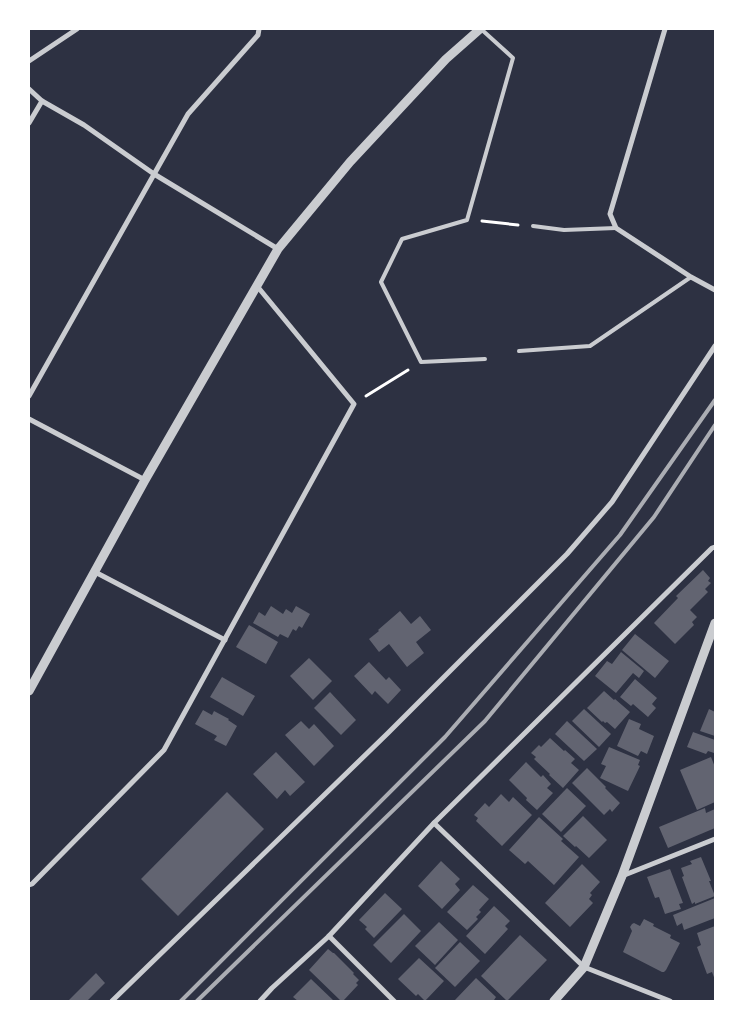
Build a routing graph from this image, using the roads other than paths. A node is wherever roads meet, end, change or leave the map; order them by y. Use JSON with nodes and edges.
{"nodes":[{"id":1,"x":77,"y":29,"type":"edge"},
{"id":2,"x":259,"y":29,"type":"edge"},
{"id":3,"x":481,"y":29,"type":"edge"},
{"id":4,"x":665,"y":29,"type":"edge"},
{"id":5,"x":29,"y":60,"type":"edge"},
{"id":6,"x":29,"y":89,"type":"edge"},
{"id":7,"x":42,"y":101,"type":"junction"},
{"id":8,"x":29,"y":123,"type":"edge"},
{"id":9,"x":154,"y":174,"type":"junction"},
{"id":10,"x":533,"y":226,"type":"road end"},
{"id":11,"x":616,"y":228,"type":"junction"},
{"id":12,"x":278,"y":249,"type":"junction"},
{"id":13,"x":691,"y":277,"type":"junction"},
{"id":14,"x":257,"y":286,"type":"junction"},
{"id":15,"x":715,"y":290,"type":"edge"},
{"id":16,"x":715,"y":346,"type":"edge"},
{"id":17,"x":519,"y":351,"type":"dead end"},
{"id":18,"x":485,"y":359,"type":"dead end"},
{"id":19,"x":29,"y":396,"type":"edge"},
{"id":20,"x":29,"y":419,"type":"edge"},
{"id":21,"x":145,"y":480,"type":"junction"},
{"id":22,"x":715,"y":547,"type":"edge"},
{"id":23,"x":95,"y":572,"type":"junction"},
{"id":24,"x":715,"y":623,"type":"edge"},
{"id":25,"x":225,"y":640,"type":"junction"},
{"id":26,"x":29,"y":691,"type":"edge"},
{"id":27,"x":434,"y":823,"type":"junction"},
{"id":28,"x":715,"y":839,"type":"edge"},
{"id":29,"x":622,"y":876,"type":"junction"},
{"id":30,"x":29,"y":885,"type":"edge"},
{"id":31,"x":328,"y":936,"type":"junction"},
{"id":32,"x":584,"y":968,"type":"junction"},
{"id":33,"x":112,"y":1001,"type":"edge"},
{"id":34,"x":260,"y":1001,"type":"edge"},
{"id":35,"x":394,"y":1001,"type":"edge"},
{"id":36,"x":554,"y":1001,"type":"edge"},
{"id":37,"x":670,"y":1001,"type":"edge"}],
"edges":[{"from":1,"to":5,"type":"street"},
{"from":2,"to":9,"type":"street"},
{"from":3,"to":12,"type":"street"},
{"from":3,"to":18,"type":"lane"},
{"from":4,"to":11,"type":"street"},
{"from":6,"to":7,"type":"street"},
{"from":7,"to":8,"type":"street"},
{"from":7,"to":9,"type":"street"},
{"from":9,"to":12,"type":"street"},
{"from":9,"to":19,"type":"street"},
{"from":10,"to":11,"type":"lane"},
{"from":11,"to":13,"type":"street"},
{"from":12,"to":14,"type":"street"},
{"from":13,"to":15,"type":"street"},
{"from":13,"to":17,"type":"lane"},
{"from":14,"to":21,"type":"street"},
{"from":14,"to":25,"type":"street"},
{"from":16,"to":33,"type":"street"},
{"from":20,"to":21,"type":"street"},
{"from":21,"to":23,"type":"street"},
{"from":22,"to":27,"type":"street"},
{"from":23,"to":25,"type":"street"},
{"from":23,"to":26,"type":"street"},
{"from":24,"to":29,"type":"street"},
{"from":25,"to":30,"type":"street"},
{"from":27,"to":31,"type":"street"},
{"from":27,"to":32,"type":"street"},
{"from":28,"to":29,"type":"street"},
{"from":29,"to":32,"type":"street"},
{"from":31,"to":34,"type":"street"},
{"from":31,"to":35,"type":"street"},
{"from":32,"to":36,"type":"street"},
{"from":32,"to":37,"type":"street"}]}
